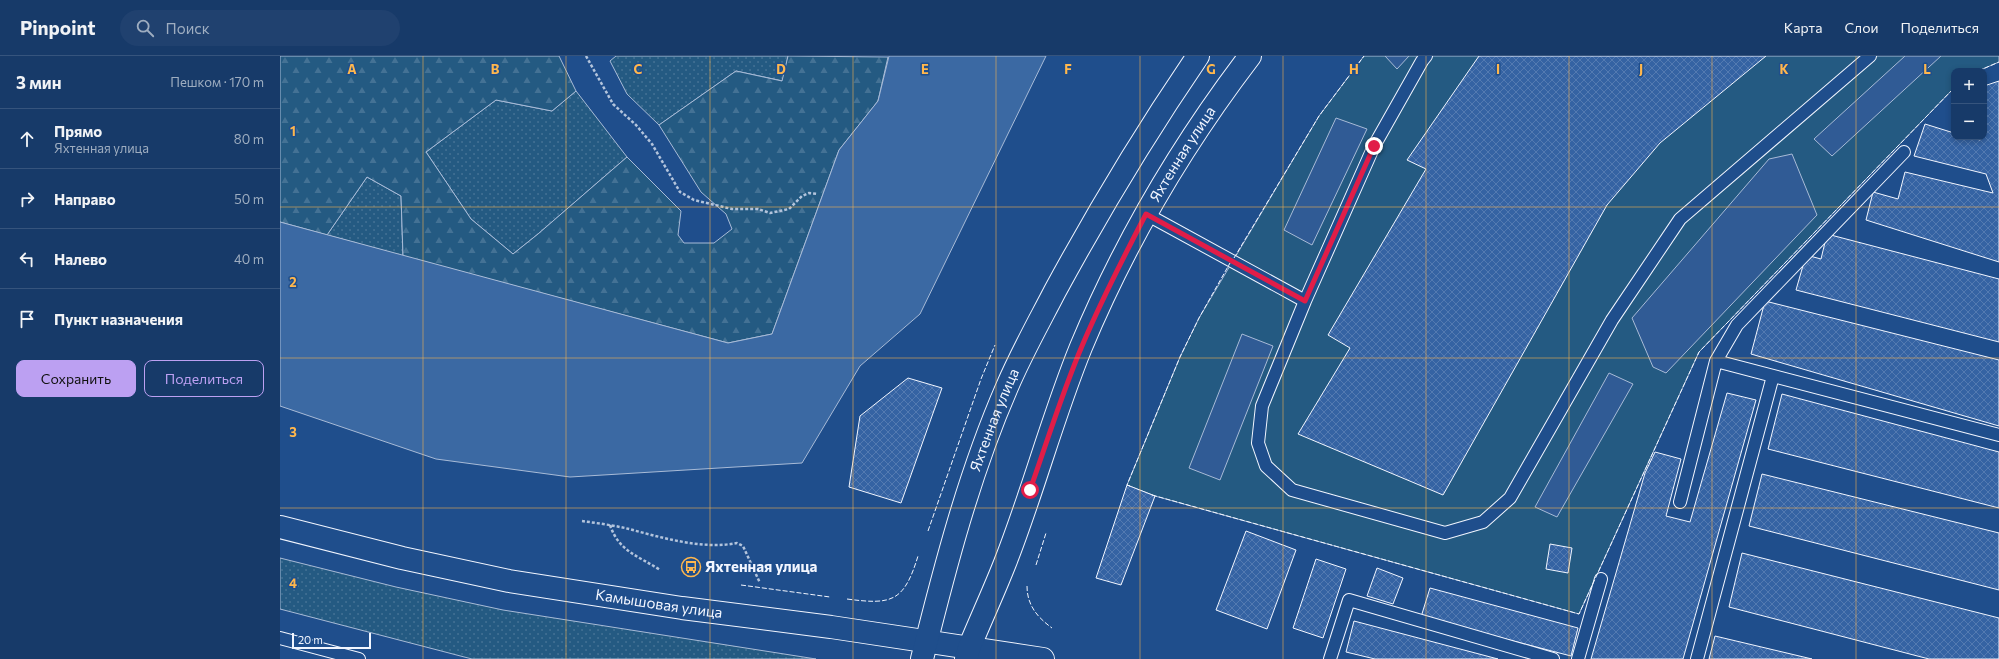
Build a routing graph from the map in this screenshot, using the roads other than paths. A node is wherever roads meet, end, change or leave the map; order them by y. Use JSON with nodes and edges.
{"nodes":[{"id":1,"x":1198,"y":56,"type":"edge"},
{"id":2,"x":1250,"y":56,"type":"edge"},
{"id":3,"x":1426,"y":56,"type":"edge"},
{"id":4,"x":1870,"y":56,"type":"edge"},
{"id":5,"x":1904,"y":152,"type":"dead end"},
{"id":6,"x":1146,"y":214,"type":"junction"},
{"id":7,"x":1305,"y":301,"type":"junction"},
{"id":8,"x":1716,"y":361,"type":"junction"},
{"id":9,"x":1773,"y":376,"type":"junction"},
{"id":10,"x":1999,"y":435,"type":"edge"},
{"id":11,"x":1680,"y":502,"type":"dead end"},
{"id":12,"x":280,"y":527,"type":"edge"},
{"id":13,"x":1601,"y":579,"type":"dead end"},
{"id":14,"x":280,"y":638,"type":"edge"},
{"id":15,"x":925,"y":650,"type":"edge"},
{"id":16,"x":967,"y":653,"type":"edge"},
{"id":17,"x":360,"y":659,"type":"edge"},
{"id":18,"x":1042,"y":659,"type":"edge"},
{"id":19,"x":1330,"y":659,"type":"edge"},
{"id":20,"x":1553,"y":659,"type":"edge"},
{"id":21,"x":1578,"y":659,"type":"edge"},
{"id":22,"x":1697,"y":659,"type":"edge"}],
"edges":[{"from":1,"to":15,"type":"main road","name":"Яхтенная улица"},
{"from":2,"to":6,"type":"main road","name":"Яхтенная улица"},
{"from":3,"to":7,"type":"lane"},
{"from":4,"to":7,"type":"lane"},
{"from":5,"to":8,"type":"lane"},
{"from":6,"to":7,"type":"lane"},
{"from":6,"to":16,"type":"main road","name":"Яхтенная улица"},
{"from":8,"to":9,"type":"lane"},
{"from":8,"to":11,"type":"lane"},
{"from":9,"to":10,"type":"lane"},
{"from":9,"to":22,"type":"lane"},
{"from":12,"to":15,"type":"main road","name":"Камышовая улица"},
{"from":13,"to":21,"type":"lane"},
{"from":14,"to":17,"type":"lane"},
{"from":15,"to":16,"type":"main road","name":"Камышовая улица"},
{"from":16,"to":18,"type":"main road","name":"Камышовая улица"},
{"from":19,"to":20,"type":"lane"}]}
